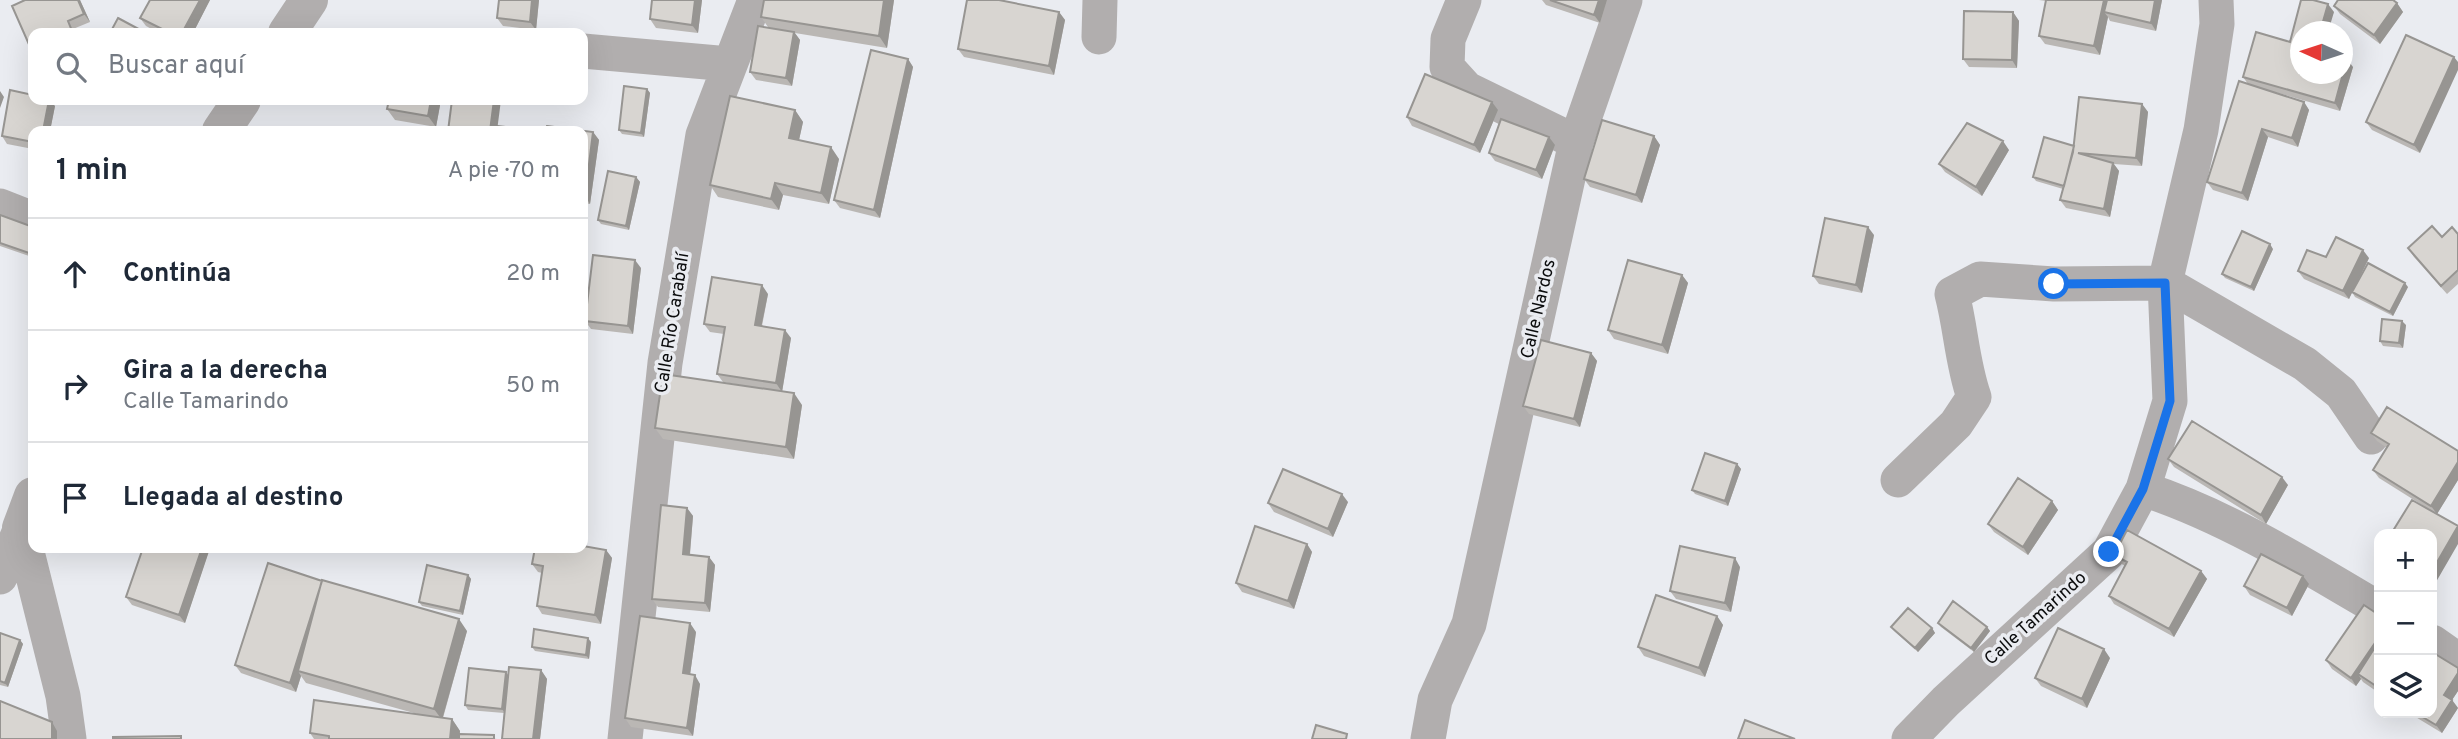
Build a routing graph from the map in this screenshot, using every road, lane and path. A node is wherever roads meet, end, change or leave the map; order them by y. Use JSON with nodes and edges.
{"nodes":[{"id":1,"x":309,"y":0,"type":"edge"},
{"id":2,"x":755,"y":0,"type":"edge"},
{"id":3,"x":1100,"y":0,"type":"edge"},
{"id":4,"x":1464,"y":0,"type":"edge"},
{"id":5,"x":1625,"y":0,"type":"edge"},
{"id":6,"x":2217,"y":0,"type":"edge"},
{"id":7,"x":290,"y":28,"type":"edge"},
{"id":8,"x":1099,"y":37,"type":"dead end"},
{"id":9,"x":588,"y":51,"type":"edge"},
{"id":10,"x":729,"y":64,"type":"junction"},
{"id":11,"x":239,"y":105,"type":"edge"},
{"id":12,"x":224,"y":126,"type":"edge"},
{"id":13,"x":1576,"y":142,"type":"junction"},
{"id":14,"x":0,"y":206,"type":"edge"},
{"id":15,"x":28,"y":217,"type":"edge"},
{"id":16,"x":2165,"y":283,"type":"junction"},
{"id":17,"x":2371,"y":437,"type":"edge"},
{"id":18,"x":1898,"y":480,"type":"dead end"},
{"id":19,"x":2143,"y":489,"type":"junction"},
{"id":20,"x":27,"y":512,"type":"edge"},
{"id":21,"x":35,"y":553,"type":"edge"},
{"id":22,"x":0,"y":577,"type":"edge"},
{"id":23,"x":2374,"y":606,"type":"edge"},
{"id":24,"x":2437,"y":645,"type":"edge"},
{"id":25,"x":2458,"y":660,"type":"edge"},
{"id":26,"x":1910,"y":738,"type":"edge"},
{"id":27,"x":69,"y":739,"type":"edge"},
{"id":28,"x":625,"y":739,"type":"edge"},
{"id":29,"x":1428,"y":739,"type":"edge"}],
"edges":[{"from":1,"to":7,"type":"street"},
{"from":2,"to":10,"type":"street","name":"Calle Río Carabalí"},
{"from":3,"to":8,"type":"street"},
{"from":4,"to":13,"type":"street"},
{"from":5,"to":13,"type":"street","name":"Calle Nardos"},
{"from":6,"to":16,"type":"street","name":"Calle Tamarindo"},
{"from":9,"to":10,"type":"street"},
{"from":10,"to":28,"type":"street","name":"Calle Río Carabalí"},
{"from":11,"to":12,"type":"street"},
{"from":13,"to":29,"type":"street","name":"Calle Nardos"},
{"from":14,"to":15,"type":"street"},
{"from":16,"to":17,"type":"street"},
{"from":16,"to":18,"type":"street"},
{"from":16,"to":19,"type":"street","name":"Calle Tamarindo"},
{"from":19,"to":23,"type":"street"},
{"from":19,"to":26,"type":"street","name":"Calle Tamarindo"},
{"from":20,"to":22,"type":"street"},
{"from":21,"to":27,"type":"street"},
{"from":24,"to":25,"type":"street"}]}
